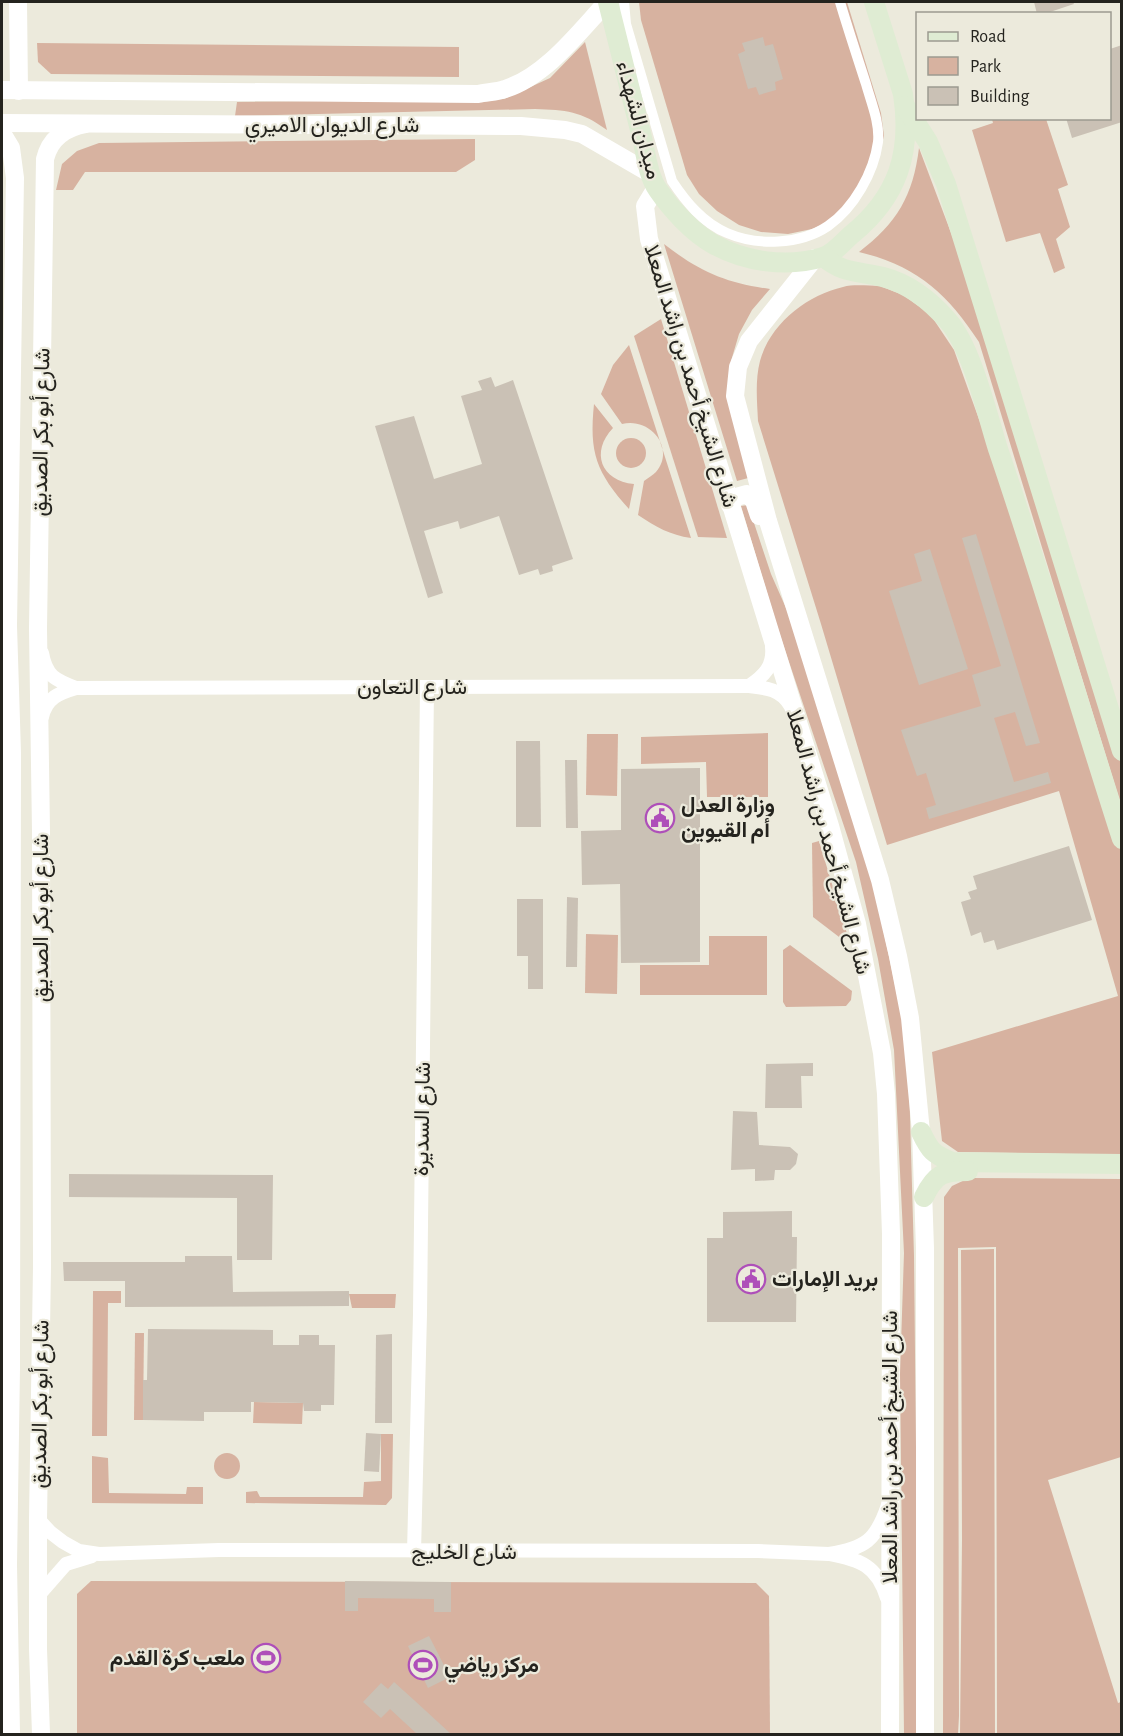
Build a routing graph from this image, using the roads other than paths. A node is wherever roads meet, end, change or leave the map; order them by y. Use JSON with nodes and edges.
{"nodes":[{"id":1,"x":18,"y":2,"type":"edge"},
{"id":2,"x":607,"y":2,"type":"edge"},
{"id":3,"x":624,"y":2,"type":"edge"},
{"id":4,"x":840,"y":2,"type":"edge"},
{"id":5,"x":874,"y":2,"type":"edge"},
{"id":6,"x":10,"y":91,"type":"edge"},
{"id":7,"x":905,"y":106,"type":"junction"},
{"id":8,"x":2,"y":123,"type":"edge"},
{"id":9,"x":86,"y":124,"type":"junction"},
{"id":10,"x":2,"y":133,"type":"edge"},
{"id":11,"x":654,"y":181,"type":"junction"},
{"id":12,"x":820,"y":257,"type":"junction"},
{"id":13,"x":1034,"y":467,"type":"junction"},
{"id":14,"x":11,"y":470,"type":"junction"},
{"id":15,"x":1007,"y":475,"type":"junction"},
{"id":16,"x":730,"y":505,"type":"junction"},
{"id":17,"x":38,"y":610,"type":"junction"},
{"id":18,"x":804,"y":635,"type":"junction"},
{"id":19,"x":771,"y":639,"type":"junction"},
{"id":20,"x":5,"y":671,"type":"edge"},
{"id":21,"x":748,"y":686,"type":"junction"},
{"id":22,"x":427,"y":687,"type":"junction"},
{"id":23,"x":76,"y":688,"type":"junction"},
{"id":24,"x":1116,"y":712,"type":"edge"},
{"id":25,"x":795,"y":714,"type":"junction"},
{"id":26,"x":41,"y":731,"type":"junction"},
{"id":27,"x":2,"y":736,"type":"edge"},
{"id":28,"x":1122,"y":751,"type":"edge"},
{"id":29,"x":12,"y":753,"type":"junction"},
{"id":30,"x":6,"y":831,"type":"edge"},
{"id":31,"x":1122,"y":839,"type":"edge"},
{"id":32,"x":11,"y":1114,"type":"junction"},
{"id":33,"x":921,"y":1132,"type":"junction"},
{"id":34,"x":1122,"y":1164,"type":"edge"},
{"id":35,"x":1122,"y":1170,"type":"edge"},
{"id":36,"x":924,"y":1197,"type":"junction"},
{"id":37,"x":42,"y":1267,"type":"junction"},
{"id":38,"x":6,"y":1368,"type":"edge"},
{"id":39,"x":890,"y":1497,"type":"junction"},
{"id":40,"x":38,"y":1519,"type":"junction"},
{"id":41,"x":414,"y":1552,"type":"junction"},
{"id":42,"x":99,"y":1554,"type":"junction"},
{"id":43,"x":829,"y":1554,"type":"junction"},
{"id":44,"x":8,"y":1565,"type":"junction"},
{"id":45,"x":38,"y":1596,"type":"junction"},
{"id":46,"x":890,"y":1610,"type":"junction"},
{"id":47,"x":38,"y":1648,"type":"junction"},
{"id":48,"x":10,"y":1690,"type":"junction"},
{"id":49,"x":2,"y":1707,"type":"edge"},
{"id":50,"x":11,"y":1734,"type":"edge"},
{"id":51,"x":41,"y":1734,"type":"edge"},
{"id":52,"x":890,"y":1734,"type":"edge"},
{"id":53,"x":925,"y":1734,"type":"edge"}],
"edges":[{"from":1,"to":6,"type":"street"},
{"from":2,"to":6,"type":"street","name":"شارع الديوان الاميري"},
{"from":2,"to":11,"type":"main road","name":"ميدان الشهداء"},
{"from":3,"to":4,"type":"street"},
{"from":5,"to":7,"type":"main road","name":"ميدان الشهداء"},
{"from":7,"to":12,"type":"main road","name":"ميدان الشهداء"},
{"from":7,"to":13,"type":"main road"},
{"from":8,"to":9,"type":"street","name":"شارع الديوان الاميري"},
{"from":9,"to":11,"type":"street","name":"شارع الديوان الاميري"},
{"from":9,"to":17,"type":"street","name":"شارع أبو بكر الصديق"},
{"from":10,"to":14,"type":"street","name":"شارع أبو بكر الصديق"},
{"from":11,"to":12,"type":"main road","name":"ميدان الشهداء"},
{"from":11,"to":16,"type":"street","name":"شارع الشيخ أحمد بن راشد المعلا"},
{"from":12,"to":15,"type":"main road"},
{"from":12,"to":18,"type":"street","name":"شارع الشيخ أحمد بن راشد المعلا"},
{"from":13,"to":15,"type":"main road"},
{"from":13,"to":24,"type":"main road"},
{"from":14,"to":17,"type":"street"},
{"from":14,"to":20,"type":"street","name":"شارع أبو بكر الصديق"},
{"from":15,"to":31,"type":"main road"},
{"from":16,"to":18,"type":"street"},
{"from":16,"to":19,"type":"street","name":"شارع الشيخ أحمد بن راشد المعلا"},
{"from":17,"to":23,"type":"street","name":"شارع التعاون"},
{"from":17,"to":26,"type":"street","name":"شارع أبو بكر الصديق"},
{"from":18,"to":33,"type":"street","name":"شارع الشيخ أحمد بن راشد المعلا"},
{"from":19,"to":21,"type":"street"},
{"from":19,"to":25,"type":"street","name":"شارع الشيخ أحمد بن راشد المعلا"},
{"from":20,"to":29,"type":"street","name":"شارع أبو بكر الصديق"},
{"from":21,"to":22,"type":"street","name":"شارع التعاون"},
{"from":21,"to":25,"type":"street","name":"شارع التعاون"},
{"from":22,"to":23,"type":"street","name":"شارع التعاون"},
{"from":22,"to":41,"type":"street","name":"شارع السديرة"},
{"from":23,"to":26,"type":"street","name":"شارع التعاون"},
{"from":24,"to":28,"type":"main road"},
{"from":25,"to":39,"type":"street","name":"شارع الشيخ أحمد بن راشد المعلا"},
{"from":26,"to":37,"type":"street","name":"شارع أبو بكر الصديق"},
{"from":27,"to":29,"type":"street"},
{"from":29,"to":30,"type":"street","name":"شارع أبو بكر الصديق"},
{"from":30,"to":32,"type":"street","name":"شارع أبو بكر الصديق"},
{"from":32,"to":37,"type":"street"},
{"from":32,"to":38,"type":"street","name":"شارع أبو بكر الصديق"},
{"from":33,"to":34,"type":"main road"},
{"from":33,"to":36,"type":"street","name":"شارع الشيخ أحمد بن راشد المعلا"},
{"from":35,"to":36,"type":"main road"},
{"from":36,"to":53,"type":"street","name":"شارع الشيخ أحمد بن راشد المعلا"},
{"from":37,"to":40,"type":"street","name":"شارع أبو بكر الصديق"},
{"from":38,"to":44,"type":"street","name":"شارع أبو بكر الصديق"},
{"from":39,"to":43,"type":"street","name":"شارع الخليج"},
{"from":39,"to":46,"type":"street","name":"شارع الشيخ أحمد بن راشد المعلا"},
{"from":40,"to":42,"type":"street","name":"شارع الخليج"},
{"from":40,"to":45,"type":"street","name":"شارع أبو بكر الصديق"},
{"from":41,"to":42,"type":"street","name":"شارع الخليج"},
{"from":41,"to":43,"type":"street","name":"شارع الخليج"},
{"from":42,"to":45,"type":"street","name":"شارع الخليج"},
{"from":43,"to":46,"type":"street","name":"شارع الخليج"},
{"from":44,"to":47,"type":"street"},
{"from":44,"to":48,"type":"street","name":"شارع أبو بكر الصديق"},
{"from":45,"to":47,"type":"street","name":"شارع أبو بكر الصديق"},
{"from":46,"to":52,"type":"street","name":"شارع الشيخ أحمد بن راشد المعلا"},
{"from":47,"to":51,"type":"street","name":"شارع أبو بكر الصديق"},
{"from":48,"to":49,"type":"street"},
{"from":48,"to":50,"type":"street","name":"شارع أبو بكر الصديق"}]}
